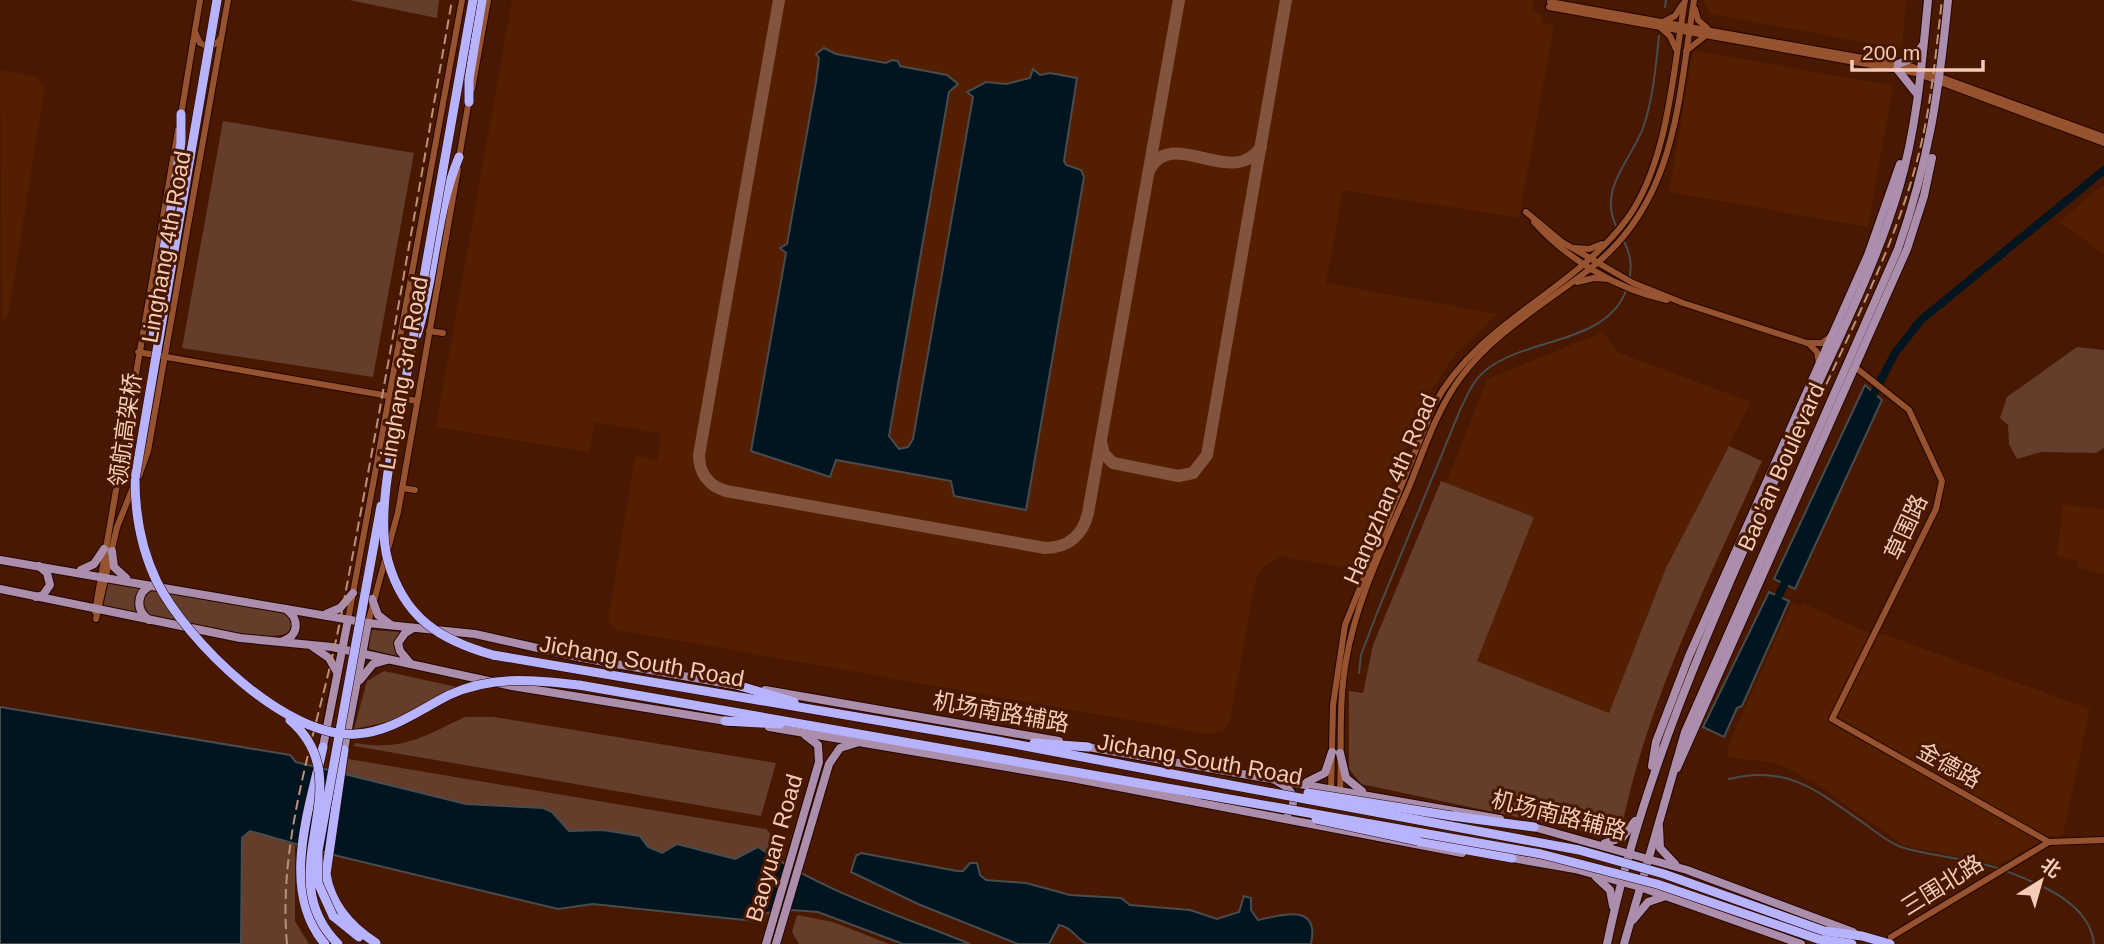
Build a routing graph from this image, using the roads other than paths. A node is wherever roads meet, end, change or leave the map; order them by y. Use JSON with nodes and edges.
{"nodes":[{"id":1,"x":200,"y":0,"type":"edge"},
{"id":2,"x":217,"y":0,"type":"edge"},
{"id":3,"x":228,"y":0,"type":"edge"},
{"id":4,"x":462,"y":0,"type":"edge"},
{"id":5,"x":473,"y":0,"type":"edge"},
{"id":6,"x":482,"y":0,"type":"edge"},
{"id":7,"x":488,"y":0,"type":"edge"},
{"id":8,"x":1685,"y":0,"type":"edge"},
{"id":9,"x":1928,"y":0,"type":"edge"},
{"id":10,"x":1948,"y":0,"type":"edge"},
{"id":11,"x":1694,"y":1,"type":"edge"},
{"id":12,"x":1550,"y":5,"type":"dead end"},
{"id":13,"x":1661,"y":24,"type":"junction"},
{"id":14,"x":1681,"y":28,"type":"junction"},
{"id":15,"x":195,"y":29,"type":"junction"},
{"id":16,"x":1689,"y":29,"type":"junction"},
{"id":17,"x":1710,"y":33,"type":"junction"},
{"id":18,"x":222,"y":36,"type":"junction"},
{"id":19,"x":1924,"y":42,"type":"junction"},
{"id":20,"x":1677,"y":50,"type":"junction"},
{"id":21,"x":1685,"y":52,"type":"junction"},
{"id":22,"x":1898,"y":67,"type":"junction"},
{"id":23,"x":1921,"y":72,"type":"junction"},
{"id":24,"x":1940,"y":78,"type":"junction"},
{"id":25,"x":1917,"y":96,"type":"junction"},
{"id":26,"x":469,"y":102,"type":"junction"},
{"id":27,"x":183,"y":103,"type":"junction"},
{"id":28,"x":209,"y":108,"type":"junction"},
{"id":29,"x":181,"y":114,"type":"junction"},
{"id":30,"x":1934,"y":128,"type":"junction"},
{"id":31,"x":2104,"y":140,"type":"edge"},
{"id":32,"x":459,"y":156,"type":"junction"},
{"id":33,"x":1609,"y":239,"type":"junction"},
{"id":34,"x":1567,"y":248,"type":"junction"},
{"id":35,"x":1615,"y":248,"type":"junction"},
{"id":36,"x":1586,"y":260,"type":"junction"},
{"id":37,"x":1594,"y":265,"type":"junction"},
{"id":38,"x":1619,"y":280,"type":"junction"},
{"id":39,"x":1559,"y":281,"type":"junction"},
{"id":40,"x":1569,"y":285,"type":"junction"},
{"id":41,"x":429,"y":331,"type":"junction"},
{"id":42,"x":443,"y":333,"type":"dead end"},
{"id":43,"x":1832,"y":334,"type":"junction"},
{"id":44,"x":1807,"y":343,"type":"junction"},
{"id":45,"x":138,"y":352,"type":"junction"},
{"id":46,"x":165,"y":357,"type":"junction"},
{"id":47,"x":410,"y":357,"type":"junction"},
{"id":48,"x":1819,"y":363,"type":"junction"},
{"id":49,"x":1855,"y":366,"type":"junction"},
{"id":50,"x":150,"y":385,"type":"junction"},
{"id":51,"x":391,"y":396,"type":"junction"},
{"id":52,"x":417,"y":401,"type":"junction"},
{"id":53,"x":1827,"y":429,"type":"junction"},
{"id":54,"x":391,"y":460,"type":"junction"},
{"id":55,"x":1798,"y":474,"type":"junction"},
{"id":56,"x":114,"y":485,"type":"junction"},
{"id":57,"x":402,"y":488,"type":"junction"},
{"id":58,"x":415,"y":490,"type":"dead end"},
{"id":59,"x":131,"y":492,"type":"junction"},
{"id":60,"x":1744,"y":531,"type":"junction"},
{"id":61,"x":108,"y":550,"type":"junction"},
{"id":62,"x":1740,"y":557,"type":"junction"},
{"id":63,"x":0,"y":560,"type":"edge"},
{"id":64,"x":36,"y":565,"type":"junction"},
{"id":65,"x":77,"y":571,"type":"junction"},
{"id":66,"x":103,"y":575,"type":"junction"},
{"id":67,"x":132,"y":580,"type":"junction"},
{"id":68,"x":156,"y":584,"type":"junction"},
{"id":69,"x":0,"y":589,"type":"edge"},
{"id":70,"x":353,"y":593,"type":"junction"},
{"id":71,"x":29,"y":597,"type":"junction"},
{"id":72,"x":372,"y":599,"type":"junction"},
{"id":73,"x":281,"y":607,"type":"junction"},
{"id":74,"x":97,"y":610,"type":"junction"},
{"id":75,"x":321,"y":615,"type":"junction"},
{"id":76,"x":348,"y":620,"type":"junction"},
{"id":77,"x":153,"y":622,"type":"junction"},
{"id":78,"x":368,"y":623,"type":"junction"},
{"id":79,"x":394,"y":626,"type":"junction"},
{"id":80,"x":414,"y":628,"type":"junction"},
{"id":81,"x":276,"y":642,"type":"junction"},
{"id":82,"x":310,"y":645,"type":"junction"},
{"id":83,"x":343,"y":649,"type":"junction"},
{"id":84,"x":363,"y":653,"type":"junction"},
{"id":85,"x":392,"y":660,"type":"junction"},
{"id":86,"x":411,"y":664,"type":"junction"},
{"id":87,"x":338,"y":674,"type":"junction"},
{"id":88,"x":579,"y":685,"type":"joint"},
{"id":89,"x":740,"y":686,"type":"junction"},
{"id":90,"x":356,"y":689,"type":"junction"},
{"id":91,"x":270,"y":703,"type":"junction"},
{"id":92,"x":833,"y":713,"type":"junction"},
{"id":93,"x":1832,"y":719,"type":"joint"},
{"id":94,"x":726,"y":721,"type":"junction"},
{"id":95,"x":831,"y":728,"type":"junction"},
{"id":96,"x":792,"y":730,"type":"junction"},
{"id":97,"x":998,"y":741,"type":"junction"},
{"id":98,"x":870,"y":743,"type":"junction"},
{"id":99,"x":323,"y":747,"type":"joint"},
{"id":100,"x":1088,"y":747,"type":"junction"},
{"id":101,"x":344,"y":750,"type":"joint"},
{"id":102,"x":1336,"y":752,"type":"junction"},
{"id":103,"x":824,"y":763,"type":"junction"},
{"id":104,"x":1261,"y":777,"type":"junction"},
{"id":105,"x":1651,"y":778,"type":"junction"},
{"id":106,"x":1671,"y":780,"type":"junction"},
{"id":107,"x":1287,"y":782,"type":"junction"},
{"id":108,"x":1225,"y":784,"type":"junction"},
{"id":109,"x":1335,"y":789,"type":"junction"},
{"id":110,"x":1378,"y":796,"type":"junction"},
{"id":111,"x":1222,"y":797,"type":"junction"},
{"id":112,"x":1641,"y":809,"type":"junction"},
{"id":113,"x":1660,"y":813,"type":"junction"},
{"id":114,"x":1276,"y":817,"type":"junction"},
{"id":115,"x":1534,"y":827,"type":"junction"},
{"id":116,"x":1333,"y":829,"type":"junction"},
{"id":117,"x":1580,"y":839,"type":"junction"},
{"id":118,"x":2104,"y":840,"type":"edge"},
{"id":119,"x":2049,"y":842,"type":"junction"},
{"id":120,"x":1595,"y":843,"type":"junction"},
{"id":121,"x":1629,"y":852,"type":"junction"},
{"id":122,"x":1512,"y":858,"type":"junction"},
{"id":123,"x":1648,"y":858,"type":"junction"},
{"id":124,"x":1579,"y":870,"type":"junction"},
{"id":125,"x":1687,"y":870,"type":"junction"},
{"id":126,"x":1700,"y":874,"type":"junction"},
{"id":127,"x":1621,"y":881,"type":"junction"},
{"id":128,"x":1640,"y":887,"type":"junction"},
{"id":129,"x":1675,"y":898,"type":"junction"},
{"id":130,"x":1688,"y":902,"type":"junction"},
{"id":131,"x":1614,"y":913,"type":"junction"},
{"id":132,"x":1629,"y":926,"type":"junction"},
{"id":133,"x":1821,"y":935,"type":"junction"},
{"id":134,"x":1862,"y":936,"type":"junction"},
{"id":135,"x":1891,"y":941,"type":"edge"},
{"id":136,"x":325,"y":944,"type":"edge"},
{"id":137,"x":338,"y":944,"type":"edge"},
{"id":138,"x":377,"y":944,"type":"edge"},
{"id":139,"x":766,"y":944,"type":"edge"},
{"id":140,"x":776,"y":944,"type":"edge"},
{"id":141,"x":1605,"y":944,"type":"edge"},
{"id":142,"x":1624,"y":944,"type":"edge"},
{"id":143,"x":1801,"y":944,"type":"edge"},
{"id":144,"x":1852,"y":944,"type":"edge"}],
"edges":[{"from":1,"to":15,"type":"street","name":"Linghang 4th Road"},
{"from":2,"to":50,"type":"highway","name":"领航高架桥","bridge":true},
{"from":3,"to":18,"type":"street","name":"Linghang 4th Road"},
{"from":4,"to":51,"type":"street","name":"Linghang 3rd Road"},
{"from":5,"to":47,"type":"highway","bridge":true},
{"from":6,"to":26,"type":"highway"},
{"from":7,"to":26,"type":"street","name":"Linghang 3rd Road"},
{"from":8,"to":13,"type":"street"},
{"from":8,"to":14,"type":"street","name":"Hangzhan 4th Road"},
{"from":9,"to":19,"type":"main road","name":"Bao'an Boulevard"},
{"from":10,"to":24,"type":"main road","name":"Bao'an Boulevard"},
{"from":11,"to":16,"type":"street","name":"Hangzhan 4th Road"},
{"from":11,"to":17,"type":"street"},
{"from":12,"to":13,"type":"street"},
{"from":13,"to":14,"type":"street"},
{"from":13,"to":20,"type":"street"},
{"from":14,"to":16,"type":"street"},
{"from":14,"to":20,"type":"street","name":"Hangzhan 4th Road"},
{"from":15,"to":18,"type":"street"},
{"from":15,"to":27,"type":"street","name":"Linghang 4th Road"},
{"from":16,"to":17,"type":"street"},
{"from":16,"to":21,"type":"street","name":"Hangzhan 4th Road"},
{"from":17,"to":21,"type":"street"},
{"from":17,"to":22,"type":"street"},
{"from":18,"to":28,"type":"street","name":"Linghang 4th Road"},
{"from":19,"to":22,"type":"main road"},
{"from":19,"to":23,"type":"main road","name":"Bao'an Boulevard"},
{"from":20,"to":33,"type":"street","name":"Hangzhan 4th Road"},
{"from":21,"to":35,"type":"street","name":"Hangzhan 4th Road"},
{"from":22,"to":23,"type":"street"},
{"from":22,"to":25,"type":"main road"},
{"from":23,"to":24,"type":"street"},
{"from":23,"to":25,"type":"main road","name":"Bao'an Boulevard"},
{"from":24,"to":30,"type":"main road","name":"Bao'an Boulevard"},
{"from":24,"to":31,"type":"street"},
{"from":25,"to":43,"type":"main road"},
{"from":25,"to":62,"type":"main road","name":"Bao'an Boulevard"},
{"from":26,"to":32,"type":"street","name":"Linghang 3rd Road"},
{"from":27,"to":28,"type":"street"},
{"from":27,"to":29,"type":"street","name":"Linghang 4th Road"},
{"from":28,"to":46,"type":"street","name":"Linghang 4th Road"},
{"from":29,"to":45,"type":"street","name":"Linghang 4th Road"},
{"from":29,"to":50,"type":"highway","bridge":true},
{"from":30,"to":49,"type":"main road"},
{"from":30,"to":55,"type":"main road","name":"Bao'an Boulevard"},
{"from":32,"to":41,"type":"street","name":"Linghang 3rd Road"},
{"from":32,"to":47,"type":"highway","bridge":true},
{"from":33,"to":34,"type":"street"},
{"from":33,"to":36,"type":"street","name":"Hangzhan 4th Road"},
{"from":34,"to":34,"type":"street"},
{"from":34,"to":36,"type":"street"},
{"from":34,"to":39,"type":"street"},
{"from":35,"to":37,"type":"street","name":"Hangzhan 4th Road"},
{"from":35,"to":38,"type":"street"},
{"from":36,"to":37,"type":"street"},
{"from":36,"to":39,"type":"street","name":"Hangzhan 4th Road"},
{"from":37,"to":38,"type":"street"},
{"from":37,"to":40,"type":"street","name":"Hangzhan 4th Road"},
{"from":38,"to":40,"type":"street"},
{"from":38,"to":44,"type":"street"},
{"from":39,"to":102,"type":"street","name":"Hangzhan 4th Road"},
{"from":40,"to":102,"type":"street","name":"Hangzhan 4th Road"},
{"from":41,"to":42,"type":"street"},
{"from":41,"to":52,"type":"street","name":"Linghang 3rd Road"},
{"from":43,"to":44,"type":"street"},
{"from":43,"to":48,"type":"main road"},
{"from":44,"to":48,"type":"street"},
{"from":45,"to":46,"type":"street"},
{"from":45,"to":56,"type":"street","name":"Linghang 4th Road"},
{"from":46,"to":51,"type":"street"},
{"from":46,"to":59,"type":"street","name":"Linghang 4th Road"},
{"from":47,"to":54,"type":"highway","bridge":true},
{"from":48,"to":60,"type":"main road"},
{"from":49,"to":53,"type":"main road"},
{"from":49,"to":93,"type":"street","name":"草围路"},
{"from":50,"to":91,"type":"highway","name":"领航高架桥","bridge":true},
{"from":51,"to":52,"type":"street"},
{"from":51,"to":70,"type":"street","name":"Linghang 3rd Road"},
{"from":52,"to":57,"type":"street","name":"Linghang 3rd Road"},
{"from":53,"to":55,"type":"main road"},
{"from":53,"to":106,"type":"main road"},
{"from":54,"to":92,"type":"highway","name":"Jichang South Road","bridge":true},
{"from":54,"to":138,"type":"highway","bridge":true},
{"from":55,"to":106,"type":"main road","name":"Bao'an Boulevard"},
{"from":56,"to":59,"type":"street"},
{"from":56,"to":61,"type":"street","name":"Linghang 4th Road"},
{"from":57,"to":58,"type":"street"},
{"from":57,"to":72,"type":"street","name":"Linghang 3rd Road"},
{"from":59,"to":61,"type":"street","name":"Linghang 4th Road"},
{"from":60,"to":62,"type":"main road"},
{"from":60,"to":105,"type":"main road"},
{"from":61,"to":65,"type":"main road"},
{"from":61,"to":66,"type":"street","name":"Linghang 4th Road"},
{"from":61,"to":67,"type":"main road"},
{"from":62,"to":105,"type":"main road","name":"Bao'an Boulevard"},
{"from":63,"to":64,"type":"main road"},
{"from":64,"to":65,"type":"main road"},
{"from":64,"to":71,"type":"main road"},
{"from":65,"to":66,"type":"main road"},
{"from":66,"to":67,"type":"main road"},
{"from":66,"to":74,"type":"street","name":"Linghang 4th Road"},
{"from":67,"to":68,"type":"main road"},
{"from":68,"to":73,"type":"main road"},
{"from":68,"to":77,"type":"main road"},
{"from":69,"to":71,"type":"main road"},
{"from":70,"to":75,"type":"main road"},
{"from":70,"to":76,"type":"street","name":"Linghang 3rd Road"},
{"from":71,"to":74,"type":"main road"},
{"from":72,"to":78,"type":"street","name":"Linghang 3rd Road"},
{"from":72,"to":79,"type":"main road"},
{"from":73,"to":75,"type":"main road"},
{"from":73,"to":81,"type":"main road"},
{"from":74,"to":77,"type":"main road"},
{"from":75,"to":76,"type":"main road"},
{"from":76,"to":78,"type":"main road"},
{"from":76,"to":83,"type":"main road","name":"Linghang 3rd Road"},
{"from":77,"to":81,"type":"main road"},
{"from":78,"to":79,"type":"main road","name":"机场南路辅路"},
{"from":78,"to":84,"type":"main road","name":"Linghang 3rd Road"},
{"from":79,"to":80,"type":"main road","name":"机场南路辅路"},
{"from":80,"to":86,"type":"main road"},
{"from":80,"to":89,"type":"main road","name":"机场南路辅路"},
{"from":81,"to":82,"type":"main road"},
{"from":82,"to":83,"type":"main road"},
{"from":82,"to":87,"type":"main road"},
{"from":83,"to":84,"type":"main road"},
{"from":83,"to":87,"type":"main road","name":"Linghang 3rd Road"},
{"from":84,"to":85,"type":"main road"},
{"from":84,"to":90,"type":"main road","name":"Linghang 3rd Road"},
{"from":85,"to":86,"type":"main road"},
{"from":85,"to":90,"type":"main road"},
{"from":86,"to":94,"type":"main road"},
{"from":87,"to":99,"type":"main road","name":"Linghang 3rd Road"},
{"from":88,"to":91,"type":"highway","name":"领航高架桥","bridge":true},
{"from":88,"to":95,"type":"highway","name":"Jichang South Road"},
{"from":89,"to":92,"type":"highway"},
{"from":89,"to":100,"type":"main road","name":"机场南路辅路"},
{"from":90,"to":101,"type":"main road","name":"Linghang 3rd Road"},
{"from":91,"to":137,"type":"highway","bridge":true},
{"from":92,"to":97,"type":"highway","name":"Jichang South Road"},
{"from":93,"to":119,"type":"street","name":"金德路"},
{"from":94,"to":95,"type":"highway"},
{"from":94,"to":96,"type":"main road"},
{"from":95,"to":111,"type":"highway","name":"Jichang South Road","bridge":true},
{"from":96,"to":98,"type":"main road"},
{"from":96,"to":103,"type":"main road"},
{"from":97,"to":100,"type":"highway"},
{"from":97,"to":108,"type":"highway","name":"Jichang South Road"},
{"from":98,"to":103,"type":"main road"},
{"from":98,"to":114,"type":"main road"},
{"from":99,"to":136,"type":"highway","bridge":true},
{"from":100,"to":104,"type":"main road","name":"机场南路辅路"},
{"from":101,"to":138,"type":"highway"},
{"from":102,"to":107,"type":"main road"},
{"from":102,"to":109,"type":"street","name":"Hangzhan 4th Road"},
{"from":102,"to":110,"type":"main road"},
{"from":103,"to":139,"type":"main road","name":"Baoyuan Road"},
{"from":103,"to":140,"type":"main road","name":"Baoyuan Road"},
{"from":104,"to":107,"type":"main road","name":"机场南路辅路"},
{"from":104,"to":114,"type":"main road"},
{"from":105,"to":112,"type":"main road","name":"Bao'an Boulevard"},
{"from":106,"to":113,"type":"main road","name":"Bao'an Boulevard"},
{"from":107,"to":109,"type":"main road","name":"机场南路辅路"},
{"from":108,"to":115,"type":"highway","bridge":true},
{"from":108,"to":133,"type":"highway","name":"Jichang South Road","bridge":true},
{"from":109,"to":110,"type":"main road","name":"机场南路辅路"},
{"from":109,"to":116,"type":"street","name":"Hangzhan 4th Road"},
{"from":110,"to":115,"type":"main road","name":"机场南路辅路"},
{"from":111,"to":122,"type":"highway","bridge":true},
{"from":111,"to":133,"type":"highway","name":"Jichang South Road","bridge":true},
{"from":112,"to":120,"type":"main road"},
{"from":112,"to":121,"type":"main road","name":"Bao'an Boulevard"},
{"from":113,"to":123,"type":"main road","name":"Bao'an Boulevard"},
{"from":113,"to":125,"type":"main road"},
{"from":114,"to":116,"type":"main road"},
{"from":115,"to":117,"type":"main road","name":"机场南路辅路"},
{"from":116,"to":122,"type":"main road"},
{"from":117,"to":120,"type":"main road","name":"机场南路辅路"},
{"from":117,"to":124,"type":"main road"},
{"from":118,"to":119,"type":"street"},
{"from":119,"to":135,"type":"street","name":"三围北路"},
{"from":120,"to":121,"type":"main road","name":"机场南路辅路"},
{"from":121,"to":123,"type":"main road","name":"机场南路辅路"},
{"from":121,"to":127,"type":"main road","name":"Bao'an Boulevard"},
{"from":122,"to":124,"type":"main road"},
{"from":123,"to":125,"type":"main road","name":"机场南路辅路"},
{"from":123,"to":128,"type":"main road","name":"Bao'an Boulevard"},
{"from":124,"to":127,"type":"main road"},
{"from":124,"to":131,"type":"main road"},
{"from":125,"to":126,"type":"main road","name":"机场南路辅路"},
{"from":126,"to":130,"type":"main road"},
{"from":126,"to":134,"type":"main road","name":"机场南路辅路"},
{"from":127,"to":128,"type":"main road"},
{"from":127,"to":131,"type":"main road","name":"Bao'an Boulevard"},
{"from":128,"to":129,"type":"main road"},
{"from":128,"to":132,"type":"main road","name":"Bao'an Boulevard"},
{"from":129,"to":130,"type":"main road"},
{"from":129,"to":132,"type":"main road"},
{"from":130,"to":143,"type":"main road"},
{"from":131,"to":141,"type":"main road","name":"Bao'an Boulevard"},
{"from":132,"to":142,"type":"main road","name":"Bao'an Boulevard"},
{"from":133,"to":134,"type":"highway","name":"Jichang South Road"},
{"from":133,"to":144,"type":"highway","name":"Jichang South Road"},
{"from":134,"to":135,"type":"highway","name":"Jichang South Road"}]}
